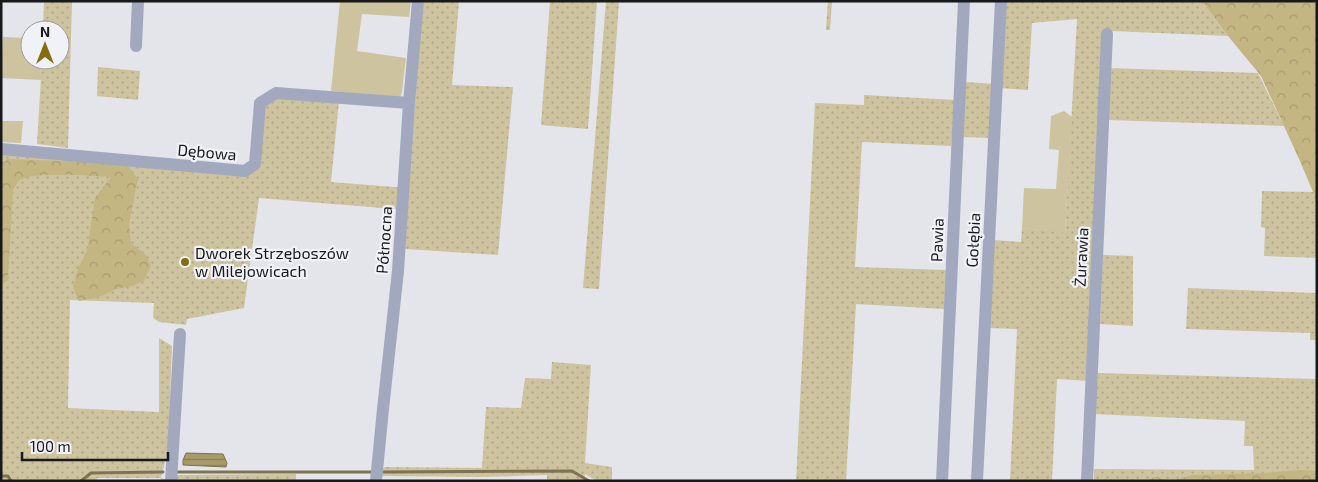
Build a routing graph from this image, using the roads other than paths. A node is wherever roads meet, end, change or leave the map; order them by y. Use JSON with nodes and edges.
{"nodes":[{"id":1,"x":138,"y":1,"type":"edge"},
{"id":2,"x":418,"y":1,"type":"edge"},
{"id":3,"x":964,"y":1,"type":"edge"},
{"id":4,"x":1001,"y":1,"type":"edge"},
{"id":5,"x":1107,"y":34,"type":"dead end"},
{"id":6,"x":136,"y":46,"type":"dead end"},
{"id":7,"x":409,"y":103,"type":"junction"},
{"id":8,"x":1,"y":150,"type":"edge"},
{"id":9,"x":180,"y":334,"type":"dead end"},
{"id":10,"x":171,"y":481,"type":"edge"},
{"id":11,"x":376,"y":481,"type":"edge"},
{"id":12,"x":942,"y":481,"type":"edge"},
{"id":13,"x":977,"y":481,"type":"edge"},
{"id":14,"x":1087,"y":481,"type":"edge"}],
"edges":[{"from":1,"to":6,"type":"street"},
{"from":2,"to":7,"type":"street","name":"Północna"},
{"from":3,"to":12,"type":"street","name":"Pawia"},
{"from":4,"to":13,"type":"street","name":"Gołębia"},
{"from":5,"to":14,"type":"street","name":"Żurawia"},
{"from":7,"to":8,"type":"street","name":"Dębowa"},
{"from":7,"to":11,"type":"street","name":"Północna"},
{"from":9,"to":10,"type":"street"}]}
